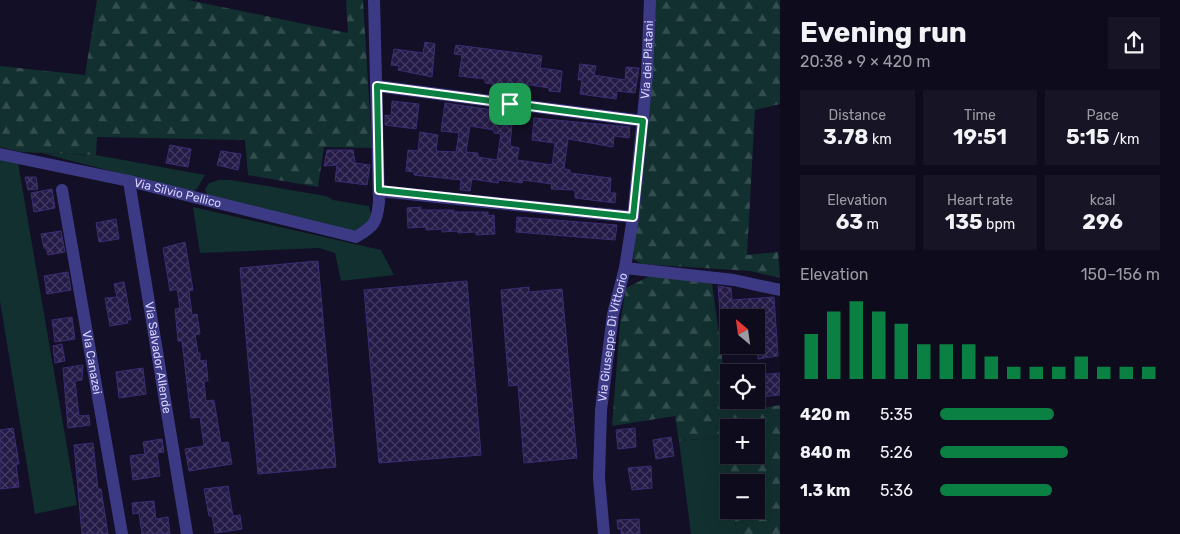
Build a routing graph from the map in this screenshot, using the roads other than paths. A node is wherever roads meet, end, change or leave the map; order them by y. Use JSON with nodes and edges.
{"nodes":[{"id":1,"x":374,"y":0,"type":"edge"},
{"id":2,"x":650,"y":0,"type":"edge"},
{"id":3,"x":377,"y":86,"type":"junction"},
{"id":4,"x":643,"y":121,"type":"junction"},
{"id":5,"x":0,"y":154,"type":"edge"},
{"id":6,"x":129,"y":181,"type":"junction"},
{"id":7,"x":62,"y":190,"type":"dead end"},
{"id":8,"x":379,"y":190,"type":"junction"},
{"id":9,"x":633,"y":217,"type":"junction"},
{"id":10,"x":625,"y":268,"type":"junction"},
{"id":11,"x":780,"y":290,"type":"edge"},
{"id":12,"x":122,"y":534,"type":"edge"},
{"id":13,"x":187,"y":534,"type":"edge"},
{"id":14,"x":604,"y":534,"type":"edge"}],
"edges":[{"from":1,"to":3,"type":"street"},
{"from":2,"to":4,"type":"street","name":"Via dei Platani"},
{"from":3,"to":4,"type":"street"},
{"from":3,"to":8,"type":"street"},
{"from":4,"to":9,"type":"street","name":"Via dei Platani"},
{"from":5,"to":6,"type":"street","name":"Via Silvio Pellico"},
{"from":6,"to":8,"type":"street","name":"Via Silvio Pellico"},
{"from":6,"to":13,"type":"street","name":"Via Salvador Allende"},
{"from":7,"to":12,"type":"street","name":"Via Canazei"},
{"from":8,"to":9,"type":"street"},
{"from":9,"to":10,"type":"street","name":"Via dei Platani"},
{"from":10,"to":11,"type":"street","name":"Via Giuseppe Di Vittorio"},
{"from":10,"to":14,"type":"street","name":"Via Giuseppe Di Vittorio"}]}
